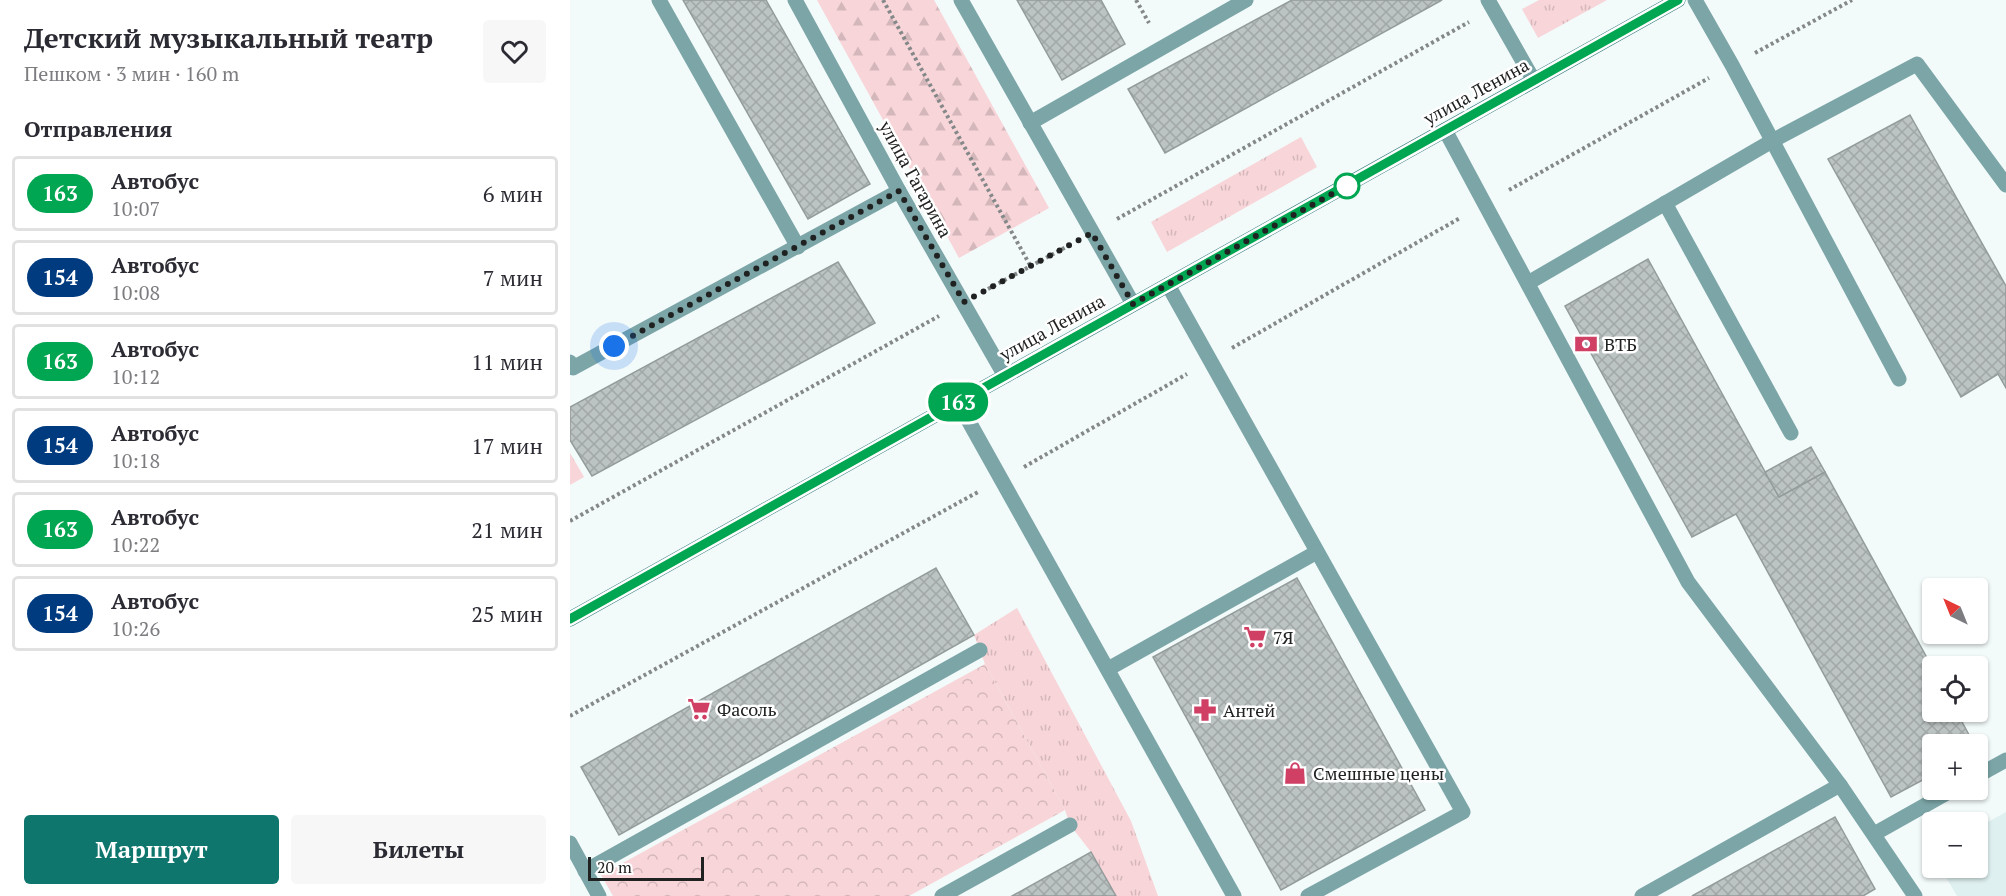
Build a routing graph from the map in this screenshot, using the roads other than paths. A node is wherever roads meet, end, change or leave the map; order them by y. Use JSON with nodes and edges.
{"nodes":[{"id":1,"x":659,"y":0,"type":"edge"},
{"id":2,"x":795,"y":0,"type":"edge"},
{"id":3,"x":961,"y":0,"type":"edge"},
{"id":4,"x":1246,"y":0,"type":"edge"},
{"id":5,"x":1678,"y":0,"type":"edge"},
{"id":6,"x":1695,"y":0,"type":"edge"},
{"id":7,"x":1491,"y":4,"type":"edge"},
{"id":8,"x":1534,"y":81,"type":"junction"},
{"id":9,"x":1030,"y":123,"type":"junction"},
{"id":10,"x":1445,"y":130,"type":"junction"},
{"id":11,"x":1772,"y":141,"type":"junction"},
{"id":12,"x":2006,"y":185,"type":"edge"},
{"id":13,"x":899,"y":191,"type":"junction"},
{"id":14,"x":1665,"y":203,"type":"junction"},
{"id":15,"x":798,"y":247,"type":"junction"},
{"id":16,"x":1528,"y":283,"type":"junction"},
{"id":17,"x":1168,"y":285,"type":"junction"},
{"id":18,"x":1133,"y":304,"type":"junction"},
{"id":19,"x":570,"y":362,"type":"edge"},
{"id":20,"x":1005,"y":376,"type":"junction"},
{"id":21,"x":1899,"y":379,"type":"dead end"},
{"id":22,"x":958,"y":402,"type":"junction"},
{"id":23,"x":1791,"y":433,"type":"dead end"},
{"id":24,"x":1317,"y":552,"type":"junction"},
{"id":25,"x":570,"y":619,"type":"edge"},
{"id":26,"x":980,"y":650,"type":"dead end"},
{"id":27,"x":1108,"y":669,"type":"junction"},
{"id":28,"x":2006,"y":760,"type":"edge"},
{"id":29,"x":1988,"y":770,"type":"edge"},
{"id":30,"x":1840,"y":785,"type":"junction"},
{"id":31,"x":1934,"y":800,"type":"edge"},
{"id":32,"x":1070,"y":825,"type":"dead end"},
{"id":33,"x":1874,"y":834,"type":"junction"},
{"id":34,"x":570,"y":843,"type":"edge"},
{"id":35,"x":585,"y":871,"type":"junction"},
{"id":36,"x":599,"y":896,"type":"edge"},
{"id":37,"x":942,"y":896,"type":"edge"},
{"id":38,"x":1234,"y":896,"type":"edge"},
{"id":39,"x":1308,"y":896,"type":"edge"},
{"id":40,"x":1642,"y":896,"type":"edge"},
{"id":41,"x":1916,"y":896,"type":"edge"}],
"edges":[{"from":1,"to":15,"type":"street"},
{"from":2,"to":13,"type":"street","name":"улица Гагарина"},
{"from":3,"to":9,"type":"street"},
{"from":4,"to":9,"type":"street"},
{"from":5,"to":8,"type":"street","name":"улица Ленина"},
{"from":6,"to":11,"type":"street"},
{"from":7,"to":8,"type":"street"},
{"from":8,"to":10,"type":"street","name":"улица Ленина"},
{"from":9,"to":18,"type":"street"},
{"from":10,"to":16,"type":"street"},
{"from":10,"to":17,"type":"street","name":"улица Ленина"},
{"from":11,"to":12,"type":"street"},
{"from":11,"to":14,"type":"street"},
{"from":11,"to":21,"type":"street"},
{"from":13,"to":15,"type":"street"},
{"from":13,"to":20,"type":"street","name":"улица Гагарина"},
{"from":14,"to":16,"type":"street"},
{"from":14,"to":23,"type":"street"},
{"from":15,"to":19,"type":"street"},
{"from":16,"to":30,"type":"street"},
{"from":17,"to":18,"type":"street","name":"улица Ленина"},
{"from":17,"to":24,"type":"street"},
{"from":18,"to":20,"type":"street","name":"улица Ленина"},
{"from":20,"to":22,"type":"street","name":"улица Ленина"},
{"from":22,"to":25,"type":"street","name":"улица Ленина"},
{"from":22,"to":27,"type":"street"},
{"from":24,"to":27,"type":"street"},
{"from":24,"to":39,"type":"street"},
{"from":26,"to":35,"type":"street"},
{"from":27,"to":38,"type":"street"},
{"from":28,"to":29,"type":"street"},
{"from":30,"to":33,"type":"street"},
{"from":30,"to":40,"type":"street"},
{"from":31,"to":33,"type":"street"},
{"from":32,"to":37,"type":"street"},
{"from":33,"to":41,"type":"street"},
{"from":34,"to":35,"type":"street"},
{"from":35,"to":36,"type":"street"}]}
